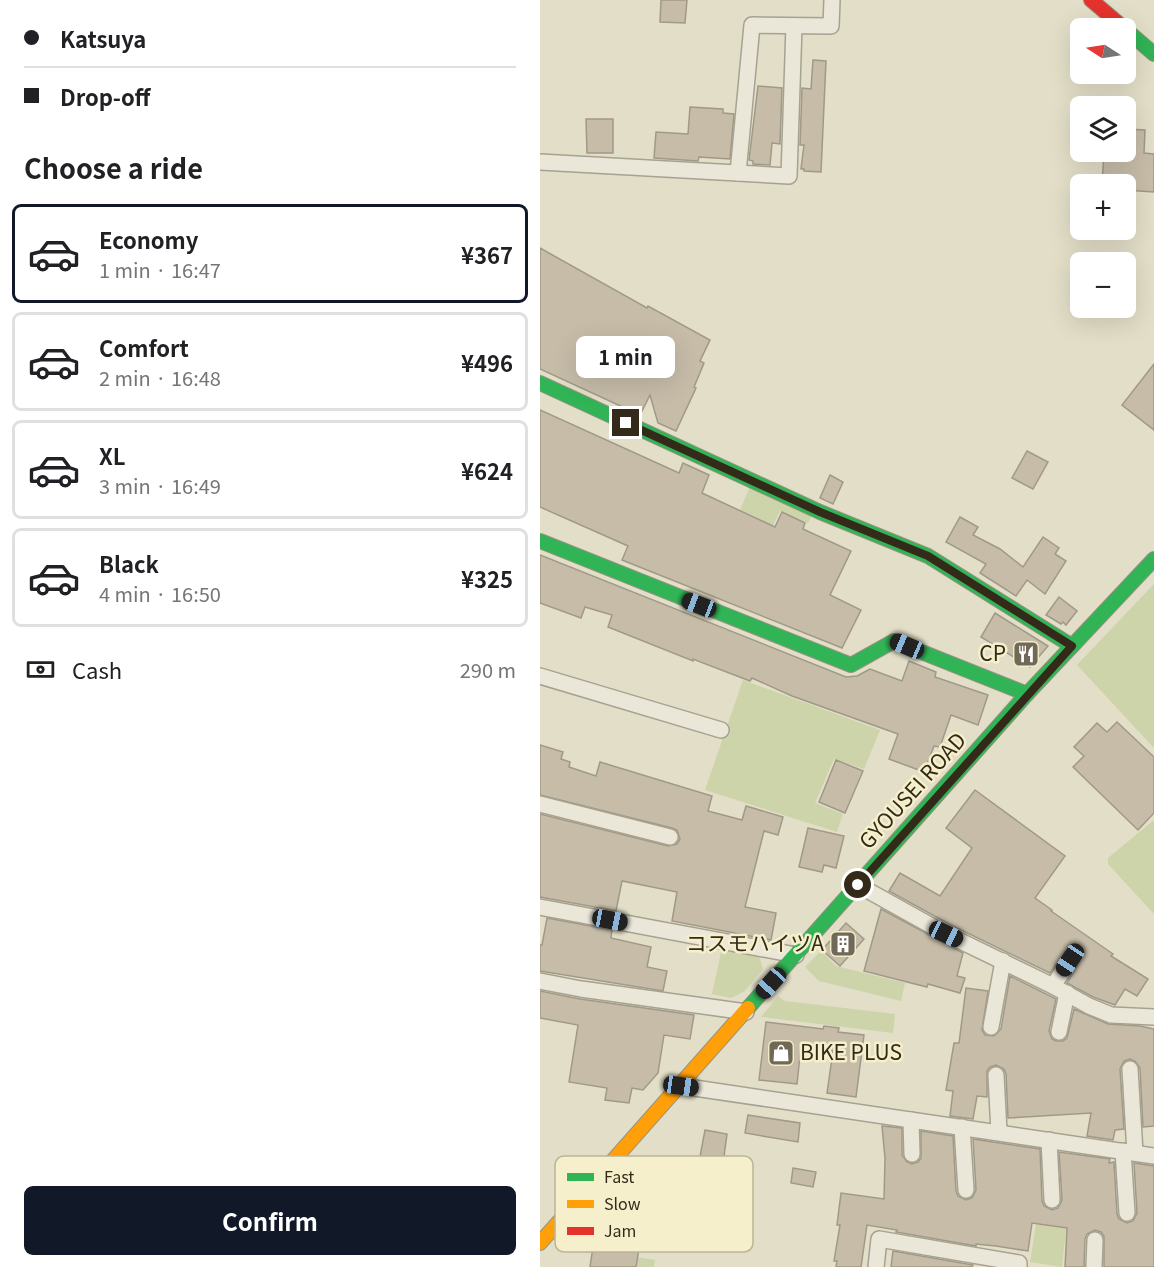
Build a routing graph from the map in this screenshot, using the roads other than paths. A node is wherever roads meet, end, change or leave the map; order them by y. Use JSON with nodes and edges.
{"nodes":[{"id":1,"x":832,"y":0,"type":"edge"},
{"id":2,"x":1091,"y":0,"type":"edge"},
{"id":3,"x":1112,"y":18,"type":"edge"},
{"id":4,"x":794,"y":26,"type":"junction"},
{"id":5,"x":1136,"y":38,"type":"edge"},
{"id":6,"x":1154,"y":54,"type":"edge"},
{"id":7,"x":540,"y":162,"type":"edge"},
{"id":8,"x":738,"y":173,"type":"junction"},
{"id":9,"x":540,"y":383,"type":"edge"},
{"id":10,"x":540,"y":541,"type":"edge"},
{"id":11,"x":1154,"y":559,"type":"edge"},
{"id":12,"x":1072,"y":646,"type":"junction"},
{"id":13,"x":540,"y":676,"type":"edge"},
{"id":14,"x":1027,"y":694,"type":"junction"},
{"id":15,"x":721,"y":730,"type":"dead end"},
{"id":16,"x":540,"y":804,"type":"edge"},
{"id":17,"x":670,"y":837,"type":"dead end"},
{"id":18,"x":858,"y":885,"type":"junction"},
{"id":19,"x":540,"y":907,"type":"edge"},
{"id":20,"x":796,"y":955,"type":"junction"},
{"id":21,"x":1070,"y":960,"type":"dead end"},
{"id":22,"x":1003,"y":962,"type":"junction"},
{"id":23,"x":540,"y":981,"type":"edge"},
{"id":24,"x":1053,"y":986,"type":"junction"},
{"id":25,"x":1067,"y":993,"type":"junction"},
{"id":26,"x":746,"y":1012,"type":"junction"},
{"id":27,"x":1154,"y":1017,"type":"edge"},
{"id":28,"x":991,"y":1027,"type":"dead end"},
{"id":29,"x":1059,"y":1032,"type":"dead end"},
{"id":30,"x":1130,"y":1069,"type":"dead end"},
{"id":31,"x":996,"y":1075,"type":"dead end"},
{"id":32,"x":681,"y":1086,"type":"junction"},
{"id":33,"x":911,"y":1120,"type":"junction"},
{"id":34,"x":962,"y":1127,"type":"junction"},
{"id":35,"x":999,"y":1132,"type":"junction"},
{"id":36,"x":1049,"y":1140,"type":"junction"},
{"id":37,"x":1129,"y":1152,"type":"junction"},
{"id":38,"x":912,"y":1154,"type":"dead end"},
{"id":39,"x":618,"y":1156,"type":"edge"},
{"id":40,"x":1154,"y":1156,"type":"edge"},
{"id":41,"x":966,"y":1191,"type":"dead end"},
{"id":42,"x":1052,"y":1200,"type":"dead end"},
{"id":43,"x":1127,"y":1214,"type":"dead end"},
{"id":44,"x":555,"y":1226,"type":"edge"},
{"id":45,"x":1095,"y":1240,"type":"dead end"},
{"id":46,"x":540,"y":1243,"type":"edge"},
{"id":47,"x":876,"y":1267,"type":"edge"},
{"id":48,"x":1019,"y":1267,"type":"edge"},
{"id":49,"x":1094,"y":1267,"type":"edge"}],
"edges":[{"from":1,"to":4,"type":"street"},
{"from":2,"to":3,"type":"main road"},
{"from":4,"to":8,"type":"street"},
{"from":4,"to":8,"type":"street"},
{"from":5,"to":6,"type":"main road"},
{"from":7,"to":8,"type":"street"},
{"from":9,"to":12,"type":"main road"},
{"from":10,"to":14,"type":"main road"},
{"from":11,"to":12,"type":"main road","name":"GYOUSEI ROAD"},
{"from":12,"to":14,"type":"main road","name":"GYOUSEI ROAD"},
{"from":13,"to":15,"type":"street"},
{"from":14,"to":18,"type":"main road","name":"GYOUSEI ROAD"},
{"from":16,"to":17,"type":"street"},
{"from":18,"to":20,"type":"main road","name":"GYOUSEI ROAD"},
{"from":18,"to":22,"type":"street"},
{"from":19,"to":20,"type":"street"},
{"from":20,"to":26,"type":"main road","name":"GYOUSEI ROAD"},
{"from":21,"to":24,"type":"street"},
{"from":22,"to":24,"type":"street"},
{"from":22,"to":28,"type":"street"},
{"from":23,"to":26,"type":"street"},
{"from":24,"to":25,"type":"street"},
{"from":25,"to":27,"type":"street"},
{"from":25,"to":29,"type":"street"},
{"from":26,"to":32,"type":"main road","name":"GYOUSEI ROAD"},
{"from":30,"to":37,"type":"street"},
{"from":31,"to":35,"type":"street"},
{"from":32,"to":33,"type":"street"},
{"from":32,"to":39,"type":"main road","name":"GYOUSEI ROAD"},
{"from":33,"to":34,"type":"street"},
{"from":33,"to":38,"type":"street"},
{"from":34,"to":35,"type":"street"},
{"from":34,"to":41,"type":"street"},
{"from":35,"to":36,"type":"street"},
{"from":36,"to":37,"type":"street"},
{"from":36,"to":42,"type":"street"},
{"from":37,"to":40,"type":"street"},
{"from":37,"to":43,"type":"street"},
{"from":44,"to":46,"type":"main road","name":"GYOUSEI ROAD"},
{"from":45,"to":49,"type":"street"},
{"from":47,"to":48,"type":"street"}]}
